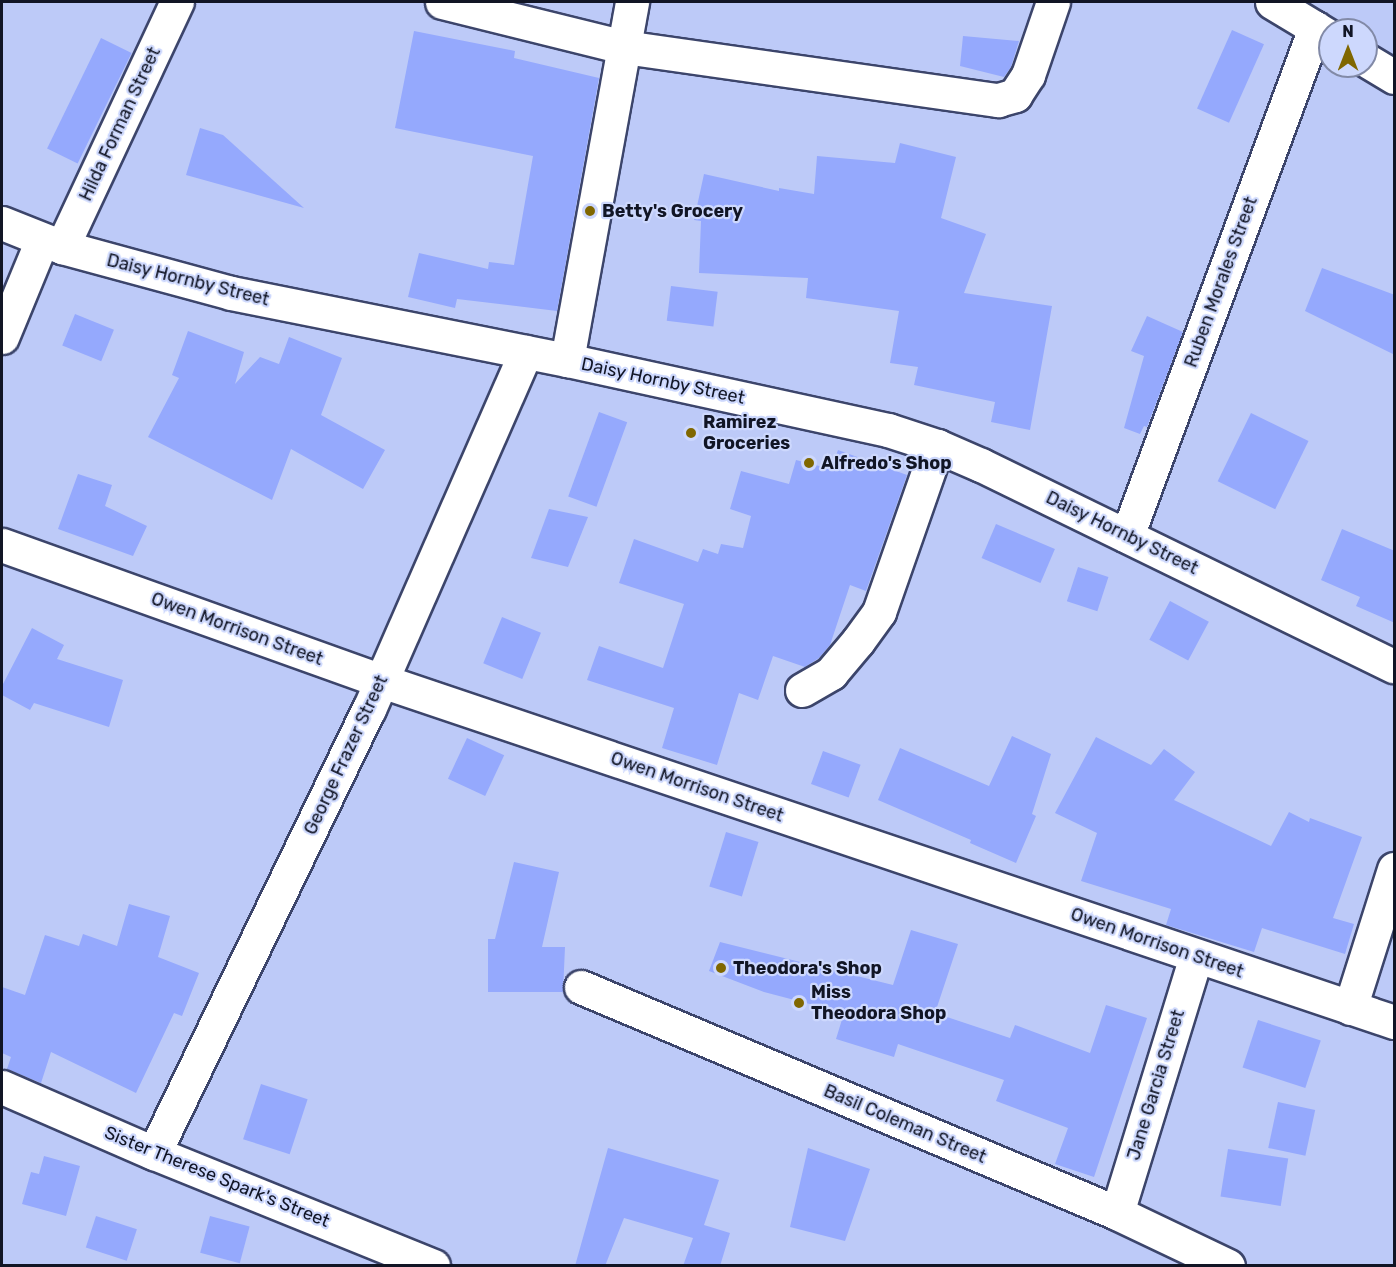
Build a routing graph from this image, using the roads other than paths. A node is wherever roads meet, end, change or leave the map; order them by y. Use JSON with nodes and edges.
{"nodes":[{"id":1,"x":177,"y":2,"type":"edge"},
{"id":2,"x":442,"y":2,"type":"edge"},
{"id":3,"x":632,"y":2,"type":"edge"},
{"id":4,"x":1053,"y":2,"type":"edge"},
{"id":5,"x":1272,"y":2,"type":"edge"},
{"id":6,"x":1318,"y":30,"type":"edge"},
{"id":7,"x":1318,"y":46,"type":"edge"},
{"id":8,"x":624,"y":47,"type":"junction"},
{"id":9,"x":1378,"y":67,"type":"edge"},
{"id":10,"x":1395,"y":77,"type":"edge"},
{"id":11,"x":2,"y":223,"type":"edge"},
{"id":12,"x":52,"y":244,"type":"junction"},
{"id":13,"x":2,"y":337,"type":"edge"},
{"id":14,"x":526,"y":352,"type":"junction"},
{"id":15,"x":567,"y":360,"type":"junction"},
{"id":16,"x":937,"y":446,"type":"junction"},
{"id":17,"x":1127,"y":536,"type":"junction"},
{"id":18,"x":2,"y":545,"type":"edge"},
{"id":19,"x":1395,"y":666,"type":"edge"},
{"id":20,"x":382,"y":681,"type":"junction"},
{"id":21,"x":802,"y":690,"type":"dead end"},
{"id":22,"x":1395,"y":869,"type":"edge"},
{"id":23,"x":1196,"y":956,"type":"junction"},
{"id":24,"x":580,"y":987,"type":"dead end"},
{"id":25,"x":1350,"y":1008,"type":"junction"},
{"id":26,"x":1395,"y":1022,"type":"edge"},
{"id":27,"x":2,"y":1087,"type":"edge"},
{"id":28,"x":154,"y":1153,"type":"junction"},
{"id":29,"x":1117,"y":1213,"type":"junction"},
{"id":30,"x":434,"y":1266,"type":"edge"},
{"id":31,"x":1228,"y":1266,"type":"edge"}],
"edges":[{"from":1,"to":12,"type":"street","name":"Hilda Forman Street"},
{"from":2,"to":8,"type":"street"},
{"from":3,"to":8,"type":"street"},
{"from":4,"to":8,"type":"street"},
{"from":5,"to":6,"type":"street"},
{"from":7,"to":17,"type":"street","name":"Ruben Morales Street"},
{"from":8,"to":15,"type":"street"},
{"from":9,"to":10,"type":"street"},
{"from":11,"to":12,"type":"street","name":"Daisy Hornby Street"},
{"from":12,"to":13,"type":"street","name":"Hilda Forman Street"},
{"from":12,"to":14,"type":"street","name":"Daisy Hornby Street"},
{"from":14,"to":15,"type":"street","name":"Daisy Hornby Street"},
{"from":14,"to":20,"type":"street","name":"George Frazer Street"},
{"from":15,"to":16,"type":"street","name":"Daisy Hornby Street"},
{"from":16,"to":17,"type":"street","name":"Daisy Hornby Street"},
{"from":16,"to":21,"type":"street"},
{"from":17,"to":19,"type":"street","name":"Daisy Hornby Street"},
{"from":18,"to":20,"type":"street","name":"Owen Morrison Street"},
{"from":20,"to":23,"type":"street","name":"Owen Morrison Street"},
{"from":20,"to":28,"type":"street","name":"George Frazer Street"},
{"from":22,"to":25,"type":"street"},
{"from":23,"to":25,"type":"street","name":"Owen Morrison Street"},
{"from":23,"to":29,"type":"street","name":"Jane Garcia Street"},
{"from":24,"to":29,"type":"street","name":"Basil Coleman Street"},
{"from":25,"to":26,"type":"street","name":"Owen Morrison Street"},
{"from":27,"to":28,"type":"street","name":"Sister Therese Spark's Street"},
{"from":28,"to":30,"type":"street","name":"Sister Therese Spark's Street"},
{"from":29,"to":31,"type":"street","name":"Basil Coleman Street"}]}
